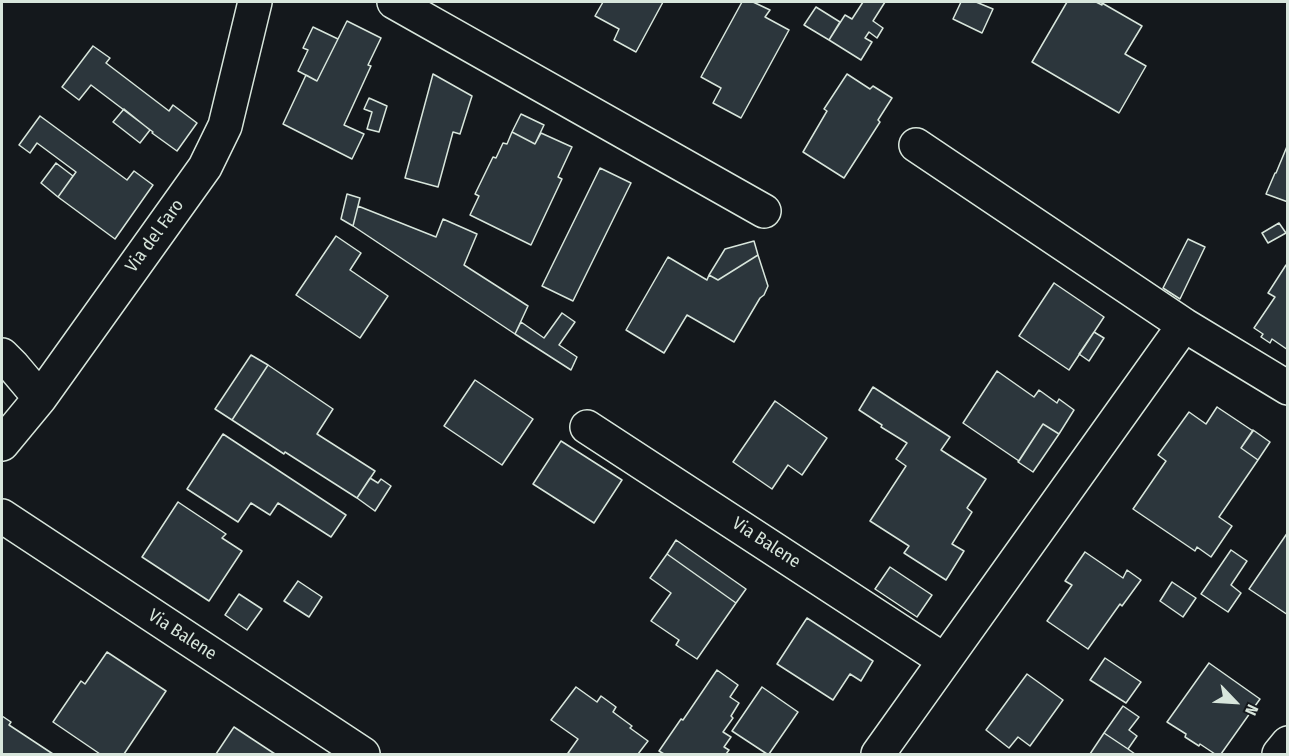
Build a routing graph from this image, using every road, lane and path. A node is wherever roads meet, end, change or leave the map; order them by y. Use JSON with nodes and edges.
{"nodes":[{"id":1,"x":255,"y":2,"type":"edge"},
{"id":2,"x":394,"y":2,"type":"edge"},
{"id":3,"x":916,"y":145,"type":"dead end"},
{"id":4,"x":764,"y":211,"type":"dead end"},
{"id":5,"x":1184,"y":325,"type":"junction"},
{"id":6,"x":2,"y":355,"type":"edge"},
{"id":7,"x":1287,"y":388,"type":"edge"},
{"id":8,"x":40,"y":398,"type":"junction"},
{"id":9,"x":587,"y":427,"type":"dead end"},
{"id":10,"x":2,"y":444,"type":"edge"},
{"id":11,"x":2,"y":516,"type":"edge"},
{"id":12,"x":945,"y":660,"type":"junction"},
{"id":13,"x":1287,"y":743,"type":"edge"},
{"id":14,"x":363,"y":754,"type":"edge"},
{"id":15,"x":878,"y":754,"type":"edge"},
{"id":16,"x":1279,"y":754,"type":"edge"}],
"edges":[{"from":1,"to":8,"type":"street","name":"Via del Faro"},
{"from":2,"to":4,"type":"street"},
{"from":3,"to":5,"type":"street"},
{"from":5,"to":7,"type":"street"},
{"from":5,"to":12,"type":"street"},
{"from":6,"to":8,"type":"street"},
{"from":8,"to":10,"type":"street","name":"Via del Faro"},
{"from":9,"to":12,"type":"street","name":"Via Balene"},
{"from":11,"to":14,"type":"street","name":"Via Balene"},
{"from":12,"to":15,"type":"street"},
{"from":13,"to":16,"type":"street"}]}
